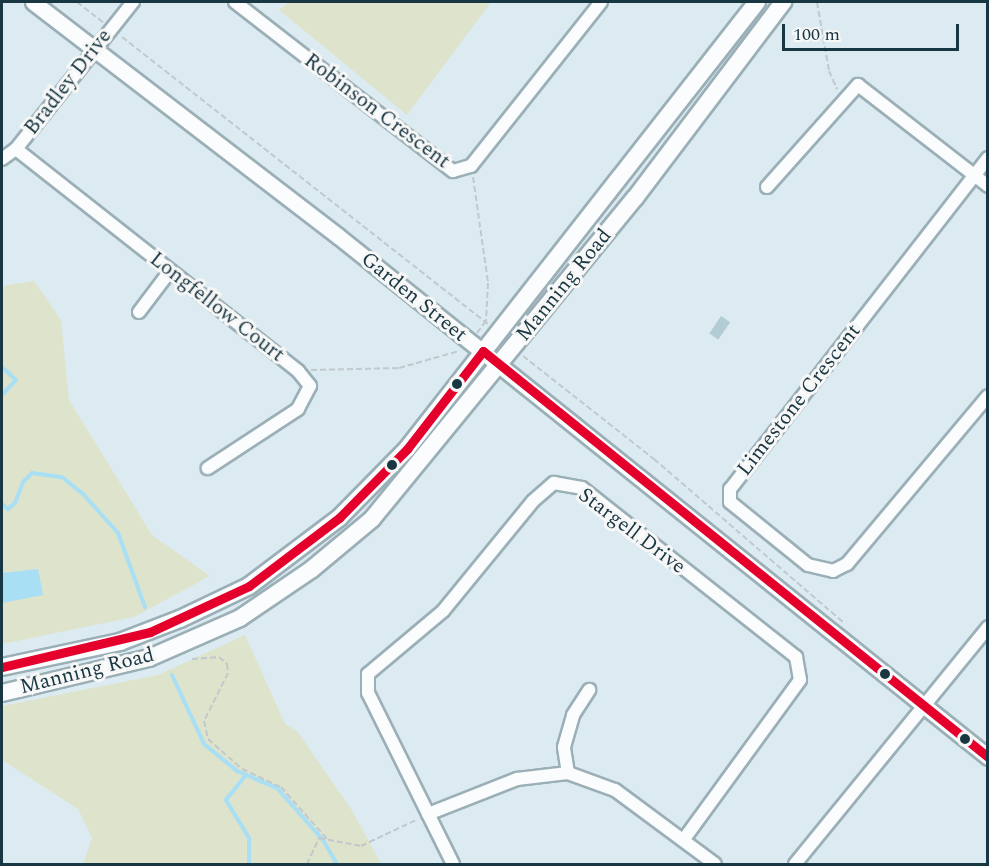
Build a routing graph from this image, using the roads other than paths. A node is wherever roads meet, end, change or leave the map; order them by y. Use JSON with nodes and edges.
{"nodes":[{"id":1,"x":33,"y":2,"type":"edge"},
{"id":2,"x":133,"y":2,"type":"edge"},
{"id":3,"x":235,"y":2,"type":"edge"},
{"id":4,"x":601,"y":2,"type":"edge"},
{"id":5,"x":757,"y":2,"type":"edge"},
{"id":6,"x":783,"y":2,"type":"edge"},
{"id":7,"x":93,"y":49,"type":"junction"},
{"id":8,"x":16,"y":149,"type":"junction"},
{"id":9,"x":987,"y":158,"type":"edge"},
{"id":10,"x":2,"y":159,"type":"edge"},
{"id":11,"x":974,"y":175,"type":"junction"},
{"id":12,"x":987,"y":186,"type":"edge"},
{"id":13,"x":767,"y":187,"type":"dead end"},
{"id":14,"x":170,"y":272,"type":"junction"},
{"id":15,"x":139,"y":312,"type":"dead end"},
{"id":16,"x":483,"y":351,"type":"junction"},
{"id":17,"x":499,"y":364,"type":"junction"},
{"id":18,"x":987,"y":396,"type":"edge"},
{"id":19,"x":208,"y":468,"type":"dead end"},
{"id":20,"x":987,"y":627,"type":"edge"},
{"id":21,"x":2,"y":667,"type":"edge"},
{"id":22,"x":589,"y":690,"type":"dead end"},
{"id":23,"x":2,"y":693,"type":"edge"},
{"id":24,"x":922,"y":706,"type":"junction"},
{"id":25,"x":987,"y":757,"type":"edge"},
{"id":26,"x":568,"y":773,"type":"junction"},
{"id":27,"x":428,"y":814,"type":"junction"},
{"id":28,"x":684,"y":838,"type":"junction"},
{"id":29,"x":453,"y":864,"type":"edge"},
{"id":30,"x":716,"y":864,"type":"edge"},
{"id":31,"x":795,"y":864,"type":"edge"}],
"edges":[{"from":1,"to":7,"type":"street","name":"Garden Street"},
{"from":2,"to":7,"type":"street","name":"Bradley Drive"},
{"from":3,"to":4,"type":"street","name":"Robinson Crescent"},
{"from":5,"to":16,"type":"main road","name":"Manning Road"},
{"from":6,"to":17,"type":"main road","name":"Manning Road"},
{"from":7,"to":8,"type":"street","name":"Bradley Drive"},
{"from":7,"to":16,"type":"street","name":"Garden Street"},
{"from":8,"to":10,"type":"street","name":"Bradley Drive"},
{"from":8,"to":14,"type":"street","name":"Longfellow Court"},
{"from":9,"to":11,"type":"street"},
{"from":11,"to":12,"type":"street"},
{"from":11,"to":13,"type":"street"},
{"from":11,"to":18,"type":"street","name":"Limestone Crescent"},
{"from":14,"to":15,"type":"street"},
{"from":14,"to":19,"type":"street","name":"Longfellow Court"},
{"from":16,"to":17,"type":"street","name":"Garden Street"},
{"from":16,"to":21,"type":"main road","name":"Manning Road"},
{"from":17,"to":23,"type":"main road","name":"Manning Road"},
{"from":17,"to":24,"type":"street","name":"Garden Street"},
{"from":20,"to":24,"type":"street"},
{"from":22,"to":26,"type":"street"},
{"from":24,"to":25,"type":"street","name":"Garden Street"},
{"from":24,"to":31,"type":"street"},
{"from":26,"to":27,"type":"street"},
{"from":26,"to":28,"type":"street"},
{"from":27,"to":28,"type":"street","name":"Stargell Drive"},
{"from":27,"to":29,"type":"street","name":"Stargell Drive"},
{"from":28,"to":30,"type":"street"}]}
